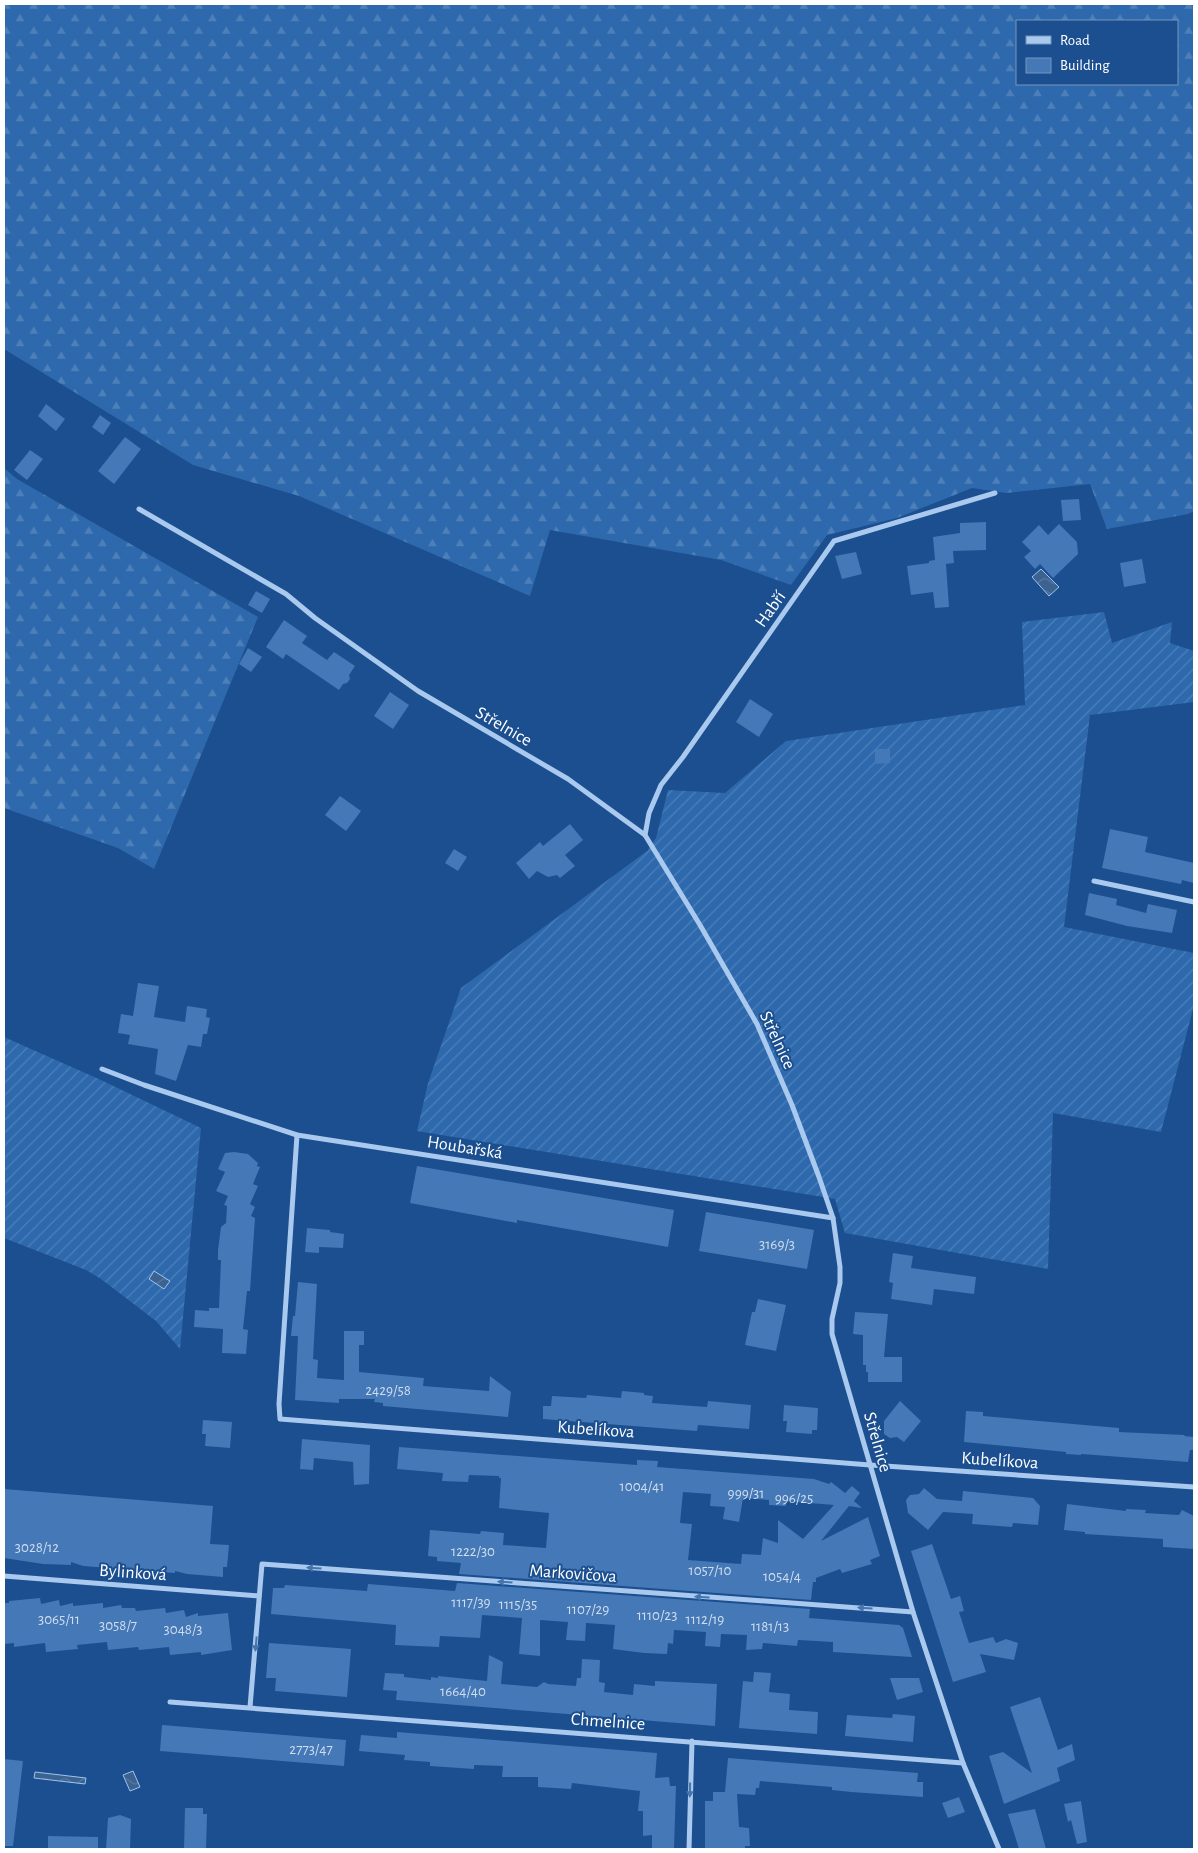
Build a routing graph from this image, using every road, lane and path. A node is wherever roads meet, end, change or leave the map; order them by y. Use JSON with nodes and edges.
{"nodes":[{"id":1,"x":995,"y":493,"type":"dead end"},
{"id":2,"x":139,"y":509,"type":"dead end"},
{"id":3,"x":645,"y":835,"type":"junction"},
{"id":4,"x":1094,"y":881,"type":"dead end"},
{"id":5,"x":1194,"y":902,"type":"edge"},
{"id":6,"x":102,"y":1069,"type":"dead end"},
{"id":7,"x":297,"y":1135,"type":"junction"},
{"id":8,"x":833,"y":1218,"type":"junction"},
{"id":9,"x":870,"y":1465,"type":"junction"},
{"id":10,"x":1194,"y":1487,"type":"edge"},
{"id":11,"x":4,"y":1576,"type":"edge"},
{"id":12,"x":260,"y":1596,"type":"junction"},
{"id":13,"x":913,"y":1612,"type":"junction"},
{"id":14,"x":170,"y":1702,"type":"dead end"},
{"id":15,"x":250,"y":1707,"type":"junction"},
{"id":16,"x":692,"y":1741,"type":"junction"},
{"id":17,"x":963,"y":1763,"type":"junction"},
{"id":18,"x":689,"y":1849,"type":"edge"},
{"id":19,"x":999,"y":1849,"type":"edge"}],
"edges":[{"from":1,"to":3,"type":"street","name":"Habří"},
{"from":2,"to":3,"type":"street","name":"Střelnice"},
{"from":3,"to":8,"type":"street","name":"Střelnice"},
{"from":4,"to":5,"type":"street"},
{"from":6,"to":7,"type":"street","name":"Houbařská"},
{"from":7,"to":8,"type":"street","name":"Houbařská"},
{"from":7,"to":9,"type":"street","name":"Kubelíkova"},
{"from":8,"to":9,"type":"street","name":"Střelnice"},
{"from":9,"to":10,"type":"street","name":"Kubelíkova"},
{"from":9,"to":13,"type":"street","name":"Střelnice"},
{"from":11,"to":12,"type":"street","name":"Bylinková"},
{"from":13,"to":12,"type":"street","name":"Markovičova","one_way":true},
{"from":12,"to":15,"type":"street","one_way":true},
{"from":13,"to":17,"type":"street","name":"Střelnice"},
{"from":14,"to":15,"type":"street","name":"Chmelnice"},
{"from":15,"to":16,"type":"street","name":"Chmelnice"},
{"from":16,"to":17,"type":"street","name":"Chmelnice"},
{"from":16,"to":18,"type":"street","one_way":true},
{"from":17,"to":19,"type":"street","name":"Střelnice"}]}
